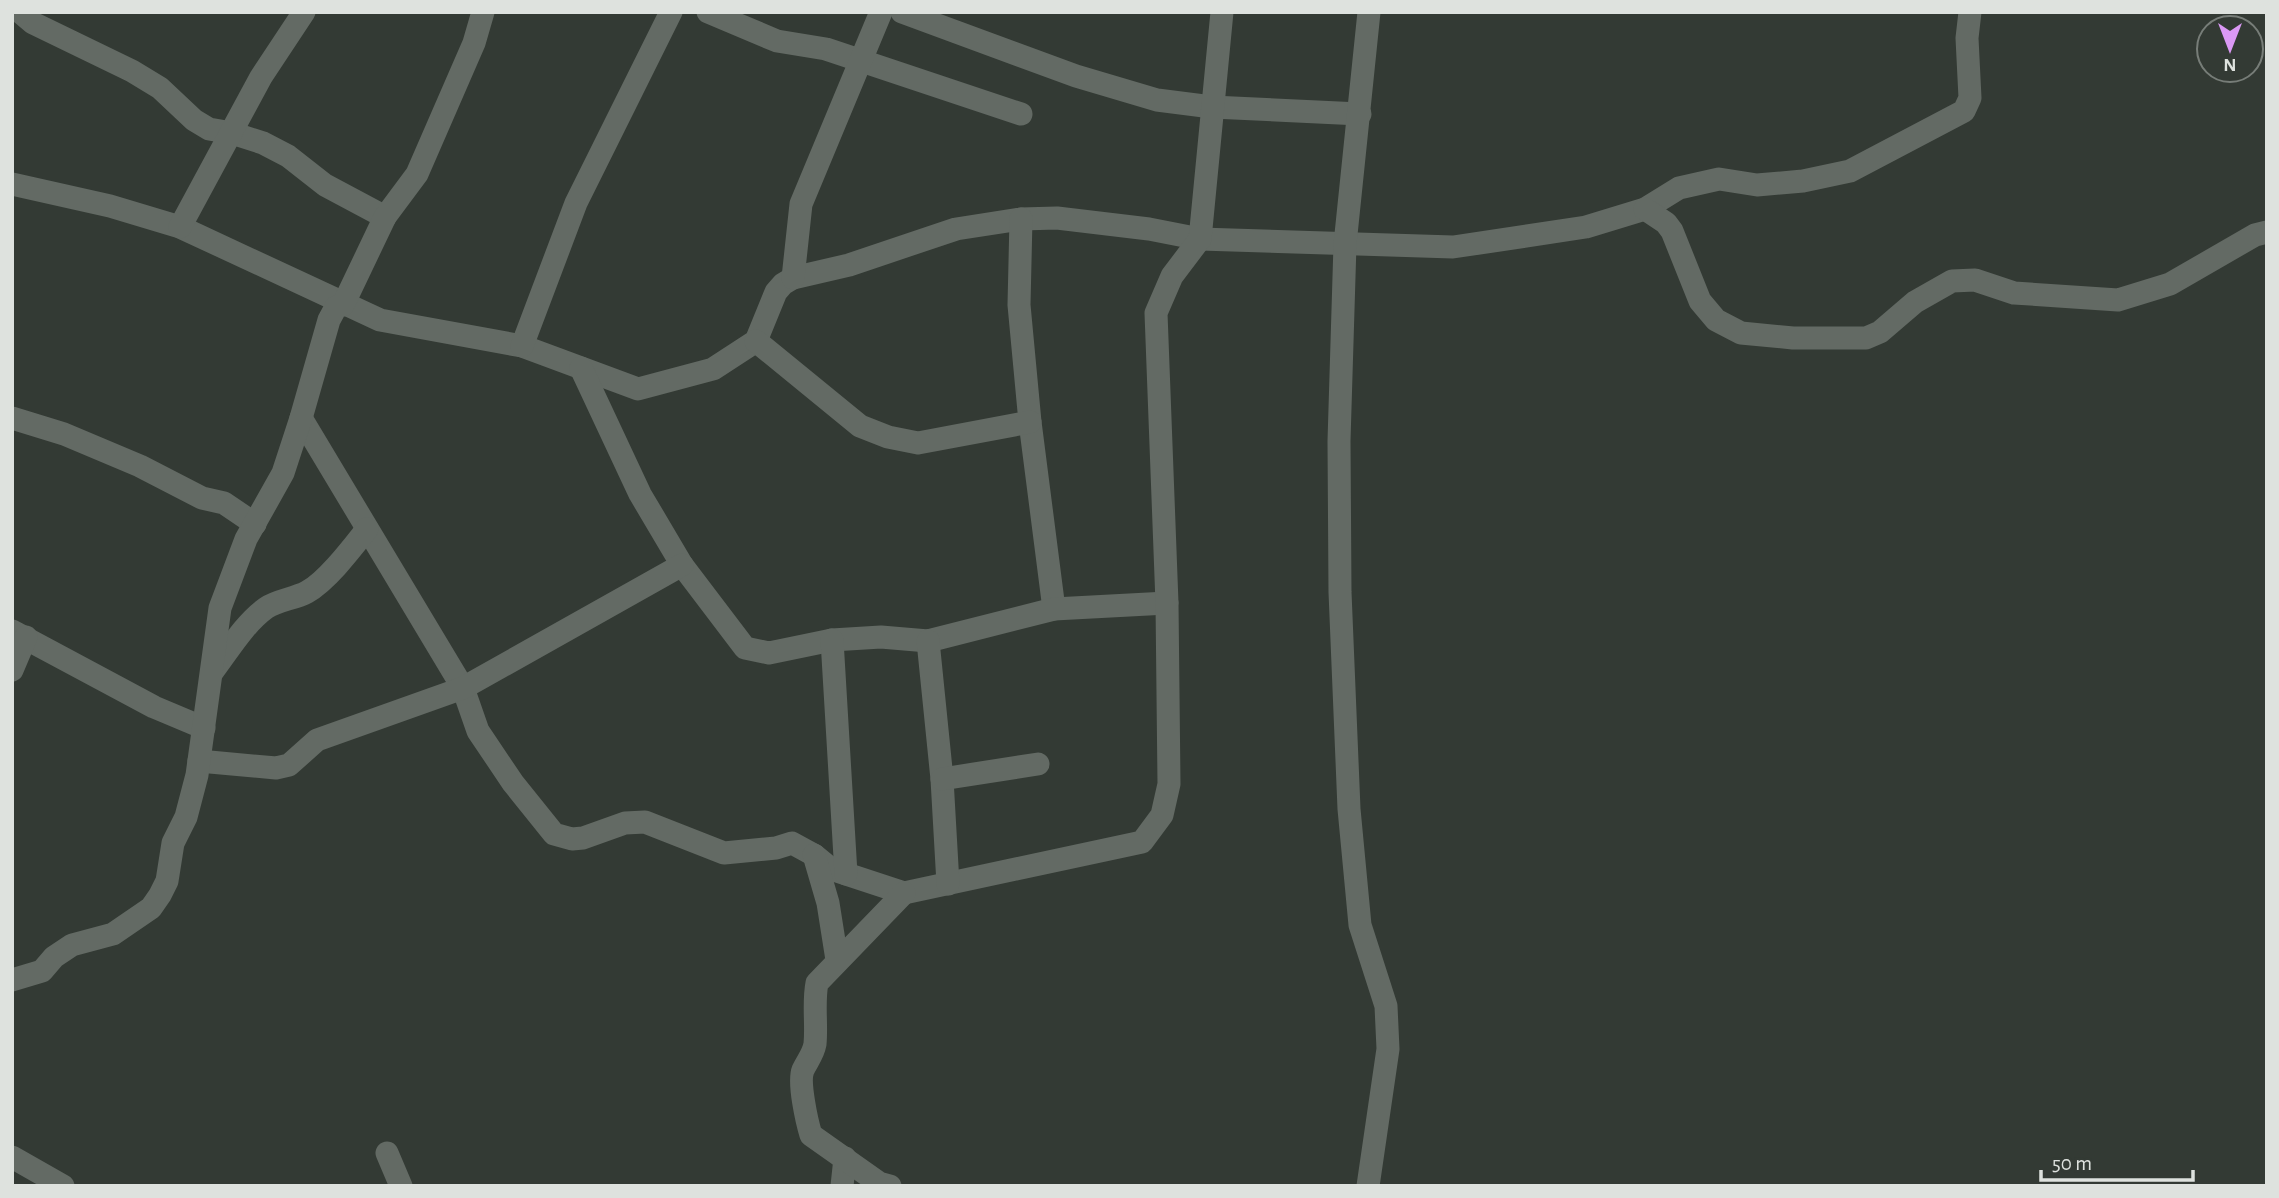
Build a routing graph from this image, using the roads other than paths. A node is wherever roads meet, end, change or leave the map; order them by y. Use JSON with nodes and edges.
{"nodes":[{"id":1,"x":20,"y":12,"type":"edge"},
{"id":2,"x":303,"y":12,"type":"edge"},
{"id":3,"x":483,"y":12,"type":"edge"},
{"id":4,"x":671,"y":12,"type":"edge"},
{"id":5,"x":708,"y":12,"type":"edge"},
{"id":6,"x":881,"y":12,"type":"edge"},
{"id":7,"x":902,"y":12,"type":"edge"},
{"id":8,"x":1223,"y":12,"type":"edge"},
{"id":9,"x":1369,"y":12,"type":"edge"},
{"id":10,"x":1970,"y":12,"type":"edge"},
{"id":11,"x":859,"y":61,"type":"junction"},
{"id":12,"x":1212,"y":107,"type":"junction"},
{"id":13,"x":1021,"y":114,"type":"dead end"},
{"id":14,"x":1360,"y":114,"type":"junction"},
{"id":15,"x":232,"y":133,"type":"junction"},
{"id":16,"x":12,"y":184,"type":"edge"},
{"id":17,"x":1645,"y":209,"type":"junction"},
{"id":18,"x":385,"y":217,"type":"junction"},
{"id":19,"x":1021,"y":219,"type":"junction"},
{"id":20,"x":180,"y":227,"type":"junction"},
{"id":21,"x":2267,"y":232,"type":"edge"},
{"id":22,"x":1200,"y":239,"type":"junction"},
{"id":23,"x":1345,"y":244,"type":"junction"},
{"id":24,"x":793,"y":278,"type":"junction"},
{"id":25,"x":343,"y":305,"type":"junction"},
{"id":26,"x":755,"y":341,"type":"junction"},
{"id":27,"x":522,"y":346,"type":"junction"},
{"id":28,"x":581,"y":368,"type":"junction"},
{"id":29,"x":12,"y":418,"type":"edge"},
{"id":30,"x":301,"y":418,"type":"junction"},
{"id":31,"x":1030,"y":422,"type":"junction"},
{"id":32,"x":275,"y":487,"type":"junction"},
{"id":33,"x":224,"y":503,"type":"junction"},
{"id":34,"x":255,"y":524,"type":"junction"},
{"id":35,"x":367,"y":529,"type":"junction"},
{"id":36,"x":682,"y":565,"type":"junction"},
{"id":37,"x":1167,"y":603,"type":"junction"},
{"id":38,"x":1054,"y":609,"type":"junction"},
{"id":39,"x":218,"y":620,"type":"junction"},
{"id":40,"x":251,"y":621,"type":"junction"},
{"id":41,"x":19,"y":634,"type":"edge"},
{"id":42,"x":832,"y":640,"type":"junction"},
{"id":43,"x":928,"y":641,"type":"junction"},
{"id":44,"x":12,"y":670,"type":"edge"},
{"id":45,"x":211,"y":673,"type":"junction"},
{"id":46,"x":463,"y":688,"type":"junction"},
{"id":47,"x":204,"y":729,"type":"junction"},
{"id":48,"x":199,"y":761,"type":"junction"},
{"id":49,"x":1038,"y":764,"type":"dead end"},
{"id":50,"x":942,"y":779,"type":"junction"},
{"id":51,"x":814,"y":855,"type":"junction"},
{"id":52,"x":846,"y":874,"type":"junction"},
{"id":53,"x":948,"y":884,"type":"junction"},
{"id":54,"x":904,"y":893,"type":"junction"},
{"id":55,"x":837,"y":960,"type":"junction"},
{"id":56,"x":12,"y":980,"type":"edge"},
{"id":57,"x":387,"y":1153,"type":"dead end"},
{"id":58,"x":12,"y":1157,"type":"edge"},
{"id":59,"x":845,"y":1158,"type":"junction"},
{"id":60,"x":62,"y":1186,"type":"edge"},
{"id":61,"x":401,"y":1186,"type":"edge"},
{"id":62,"x":842,"y":1186,"type":"edge"},
{"id":63,"x":890,"y":1186,"type":"edge"},
{"id":64,"x":1368,"y":1186,"type":"edge"}],
"edges":[{"from":1,"to":15,"type":"street"},
{"from":2,"to":15,"type":"street"},
{"from":3,"to":18,"type":"street"},
{"from":4,"to":27,"type":"street"},
{"from":5,"to":11,"type":"street"},
{"from":6,"to":11,"type":"street"},
{"from":7,"to":12,"type":"street"},
{"from":8,"to":12,"type":"street"},
{"from":9,"to":14,"type":"street"},
{"from":10,"to":17,"type":"street"},
{"from":11,"to":13,"type":"street"},
{"from":11,"to":24,"type":"street"},
{"from":12,"to":14,"type":"street"},
{"from":12,"to":22,"type":"street"},
{"from":14,"to":23,"type":"street"},
{"from":15,"to":18,"type":"street"},
{"from":15,"to":20,"type":"street"},
{"from":16,"to":20,"type":"street"},
{"from":17,"to":21,"type":"street"},
{"from":17,"to":23,"type":"street"},
{"from":18,"to":25,"type":"street"},
{"from":19,"to":22,"type":"street"},
{"from":19,"to":24,"type":"street"},
{"from":19,"to":31,"type":"street"},
{"from":20,"to":25,"type":"street"},
{"from":22,"to":23,"type":"street"},
{"from":22,"to":37,"type":"street"},
{"from":23,"to":64,"type":"street"},
{"from":24,"to":26,"type":"street"},
{"from":25,"to":27,"type":"street"},
{"from":25,"to":30,"type":"street"},
{"from":26,"to":28,"type":"street"},
{"from":26,"to":31,"type":"street"},
{"from":27,"to":28,"type":"street"},
{"from":28,"to":36,"type":"street"},
{"from":29,"to":33,"type":"street"},
{"from":30,"to":32,"type":"street"},
{"from":30,"to":35,"type":"street"},
{"from":31,"to":38,"type":"street"},
{"from":32,"to":33,"type":"street"},
{"from":32,"to":34,"type":"street"},
{"from":33,"to":34,"type":"street"},
{"from":34,"to":39,"type":"street"},
{"from":35,"to":40,"type":"street"},
{"from":35,"to":46,"type":"street"},
{"from":36,"to":42,"type":"street"},
{"from":36,"to":46,"type":"street"},
{"from":37,"to":38,"type":"street"},
{"from":37,"to":53,"type":"street"},
{"from":38,"to":43,"type":"street"},
{"from":39,"to":40,"type":"street"},
{"from":39,"to":45,"type":"street"},
{"from":40,"to":45,"type":"street"},
{"from":41,"to":44,"type":"street"},
{"from":41,"to":47,"type":"street"},
{"from":42,"to":43,"type":"street"},
{"from":42,"to":52,"type":"street"},
{"from":43,"to":50,"type":"street"},
{"from":45,"to":47,"type":"street"},
{"from":46,"to":48,"type":"street"},
{"from":46,"to":51,"type":"street"},
{"from":47,"to":48,"type":"street"},
{"from":48,"to":56,"type":"street"},
{"from":49,"to":50,"type":"street"},
{"from":50,"to":53,"type":"street"},
{"from":51,"to":52,"type":"street"},
{"from":51,"to":55,"type":"street"},
{"from":52,"to":54,"type":"street"},
{"from":53,"to":54,"type":"street"},
{"from":54,"to":55,"type":"street"},
{"from":55,"to":59,"type":"street"},
{"from":57,"to":61,"type":"street"},
{"from":58,"to":60,"type":"street"},
{"from":59,"to":62,"type":"street"},
{"from":59,"to":63,"type":"street"}]}
